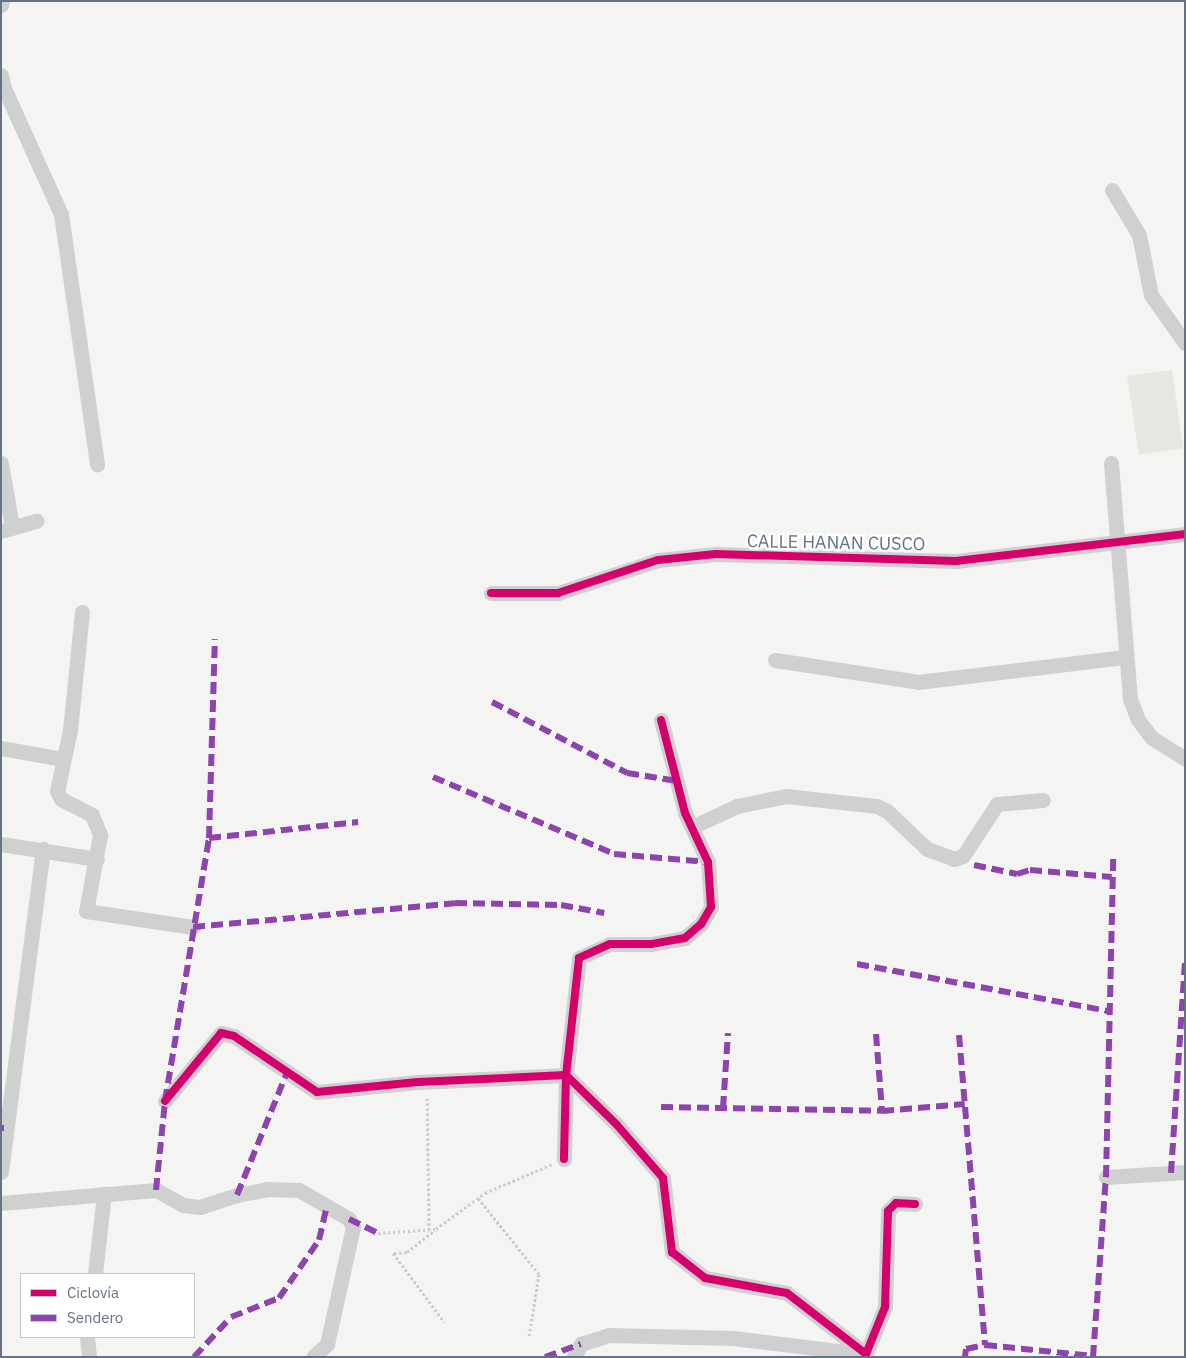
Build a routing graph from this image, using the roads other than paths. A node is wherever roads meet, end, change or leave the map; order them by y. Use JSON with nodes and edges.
{"nodes":[{"id":1,"x":2,"y":1,"type":"edge"},
{"id":2,"x":1,"y":5,"type":"edge"},
{"id":3,"x":2,"y":84,"type":"edge"},
{"id":4,"x":1112,"y":190,"type":"dead end"},
{"id":5,"x":1185,"y":343,"type":"edge"},
{"id":6,"x":1,"y":463,"type":"edge"},
{"id":7,"x":1112,"y":463,"type":"dead end"},
{"id":8,"x":97,"y":464,"type":"dead end"},
{"id":9,"x":38,"y":521,"type":"dead end"},
{"id":10,"x":7,"y":529,"type":"edge"},
{"id":11,"x":1185,"y":534,"type":"edge"},
{"id":12,"x":1119,"y":543,"type":"junction"},
{"id":13,"x":491,"y":592,"type":"dead end"},
{"id":14,"x":82,"y":612,"type":"dead end"},
{"id":15,"x":1124,"y":657,"type":"junction"},
{"id":16,"x":775,"y":660,"type":"dead end"},
{"id":17,"x":661,"y":720,"type":"dead end"},
{"id":18,"x":1,"y":748,"type":"edge"},
{"id":19,"x":63,"y":759,"type":"junction"},
{"id":20,"x":1185,"y":759,"type":"edge"},
{"id":21,"x":1043,"y":800,"type":"dead end"},
{"id":22,"x":692,"y":828,"type":"junction"},
{"id":23,"x":1,"y":844,"type":"edge"},
{"id":24,"x":43,"y":850,"type":"junction"},
{"id":25,"x":97,"y":859,"type":"junction"},
{"id":26,"x":194,"y":927,"type":"dead end"},
{"id":27,"x":566,"y":1075,"type":"junction"},
{"id":28,"x":165,"y":1101,"type":"dead end"},
{"id":29,"x":564,"y":1159,"type":"road end"},
{"id":30,"x":1,"y":1172,"type":"edge"},
{"id":31,"x":1185,"y":1172,"type":"edge"},
{"id":32,"x":1106,"y":1177,"type":"dead end"},
{"id":33,"x":104,"y":1194,"type":"junction"},
{"id":34,"x":1,"y":1203,"type":"edge"},
{"id":35,"x":915,"y":1204,"type":"dead end"},
{"id":36,"x":95,"y":1273,"type":"edge"},
{"id":37,"x":88,"y":1338,"type":"edge"},
{"id":38,"x":868,"y":1355,"type":"edge"},
{"id":39,"x":89,"y":1357,"type":"edge"},
{"id":40,"x":313,"y":1357,"type":"edge"},
{"id":41,"x":574,"y":1357,"type":"edge"}],
"edges":[{"from":1,"to":2,"type":"street"},
{"from":3,"to":8,"type":"street"},
{"from":4,"to":5,"type":"street"},
{"from":6,"to":10,"type":"street"},
{"from":7,"to":12,"type":"street"},
{"from":9,"to":10,"type":"street"},
{"from":11,"to":12,"type":"street","name":"CALLE HANAN CUSCO"},
{"from":12,"to":13,"type":"street","name":"CALLE HANAN CUSCO"},
{"from":12,"to":15,"type":"street"},
{"from":14,"to":19,"type":"street"},
{"from":15,"to":16,"type":"street"},
{"from":15,"to":20,"type":"street"},
{"from":17,"to":22,"type":"street"},
{"from":18,"to":19,"type":"street"},
{"from":19,"to":25,"type":"street"},
{"from":21,"to":22,"type":"street"},
{"from":22,"to":27,"type":"street"},
{"from":23,"to":24,"type":"street"},
{"from":24,"to":25,"type":"street"},
{"from":24,"to":30,"type":"street"},
{"from":25,"to":26,"type":"street"},
{"from":27,"to":28,"type":"street"},
{"from":27,"to":29,"type":"street"},
{"from":27,"to":38,"type":"street"},
{"from":31,"to":32,"type":"street"},
{"from":33,"to":34,"type":"street"},
{"from":33,"to":36,"type":"street"},
{"from":33,"to":40,"type":"street"},
{"from":35,"to":38,"type":"street"},
{"from":37,"to":39,"type":"street"},
{"from":38,"to":41,"type":"street"}]}
